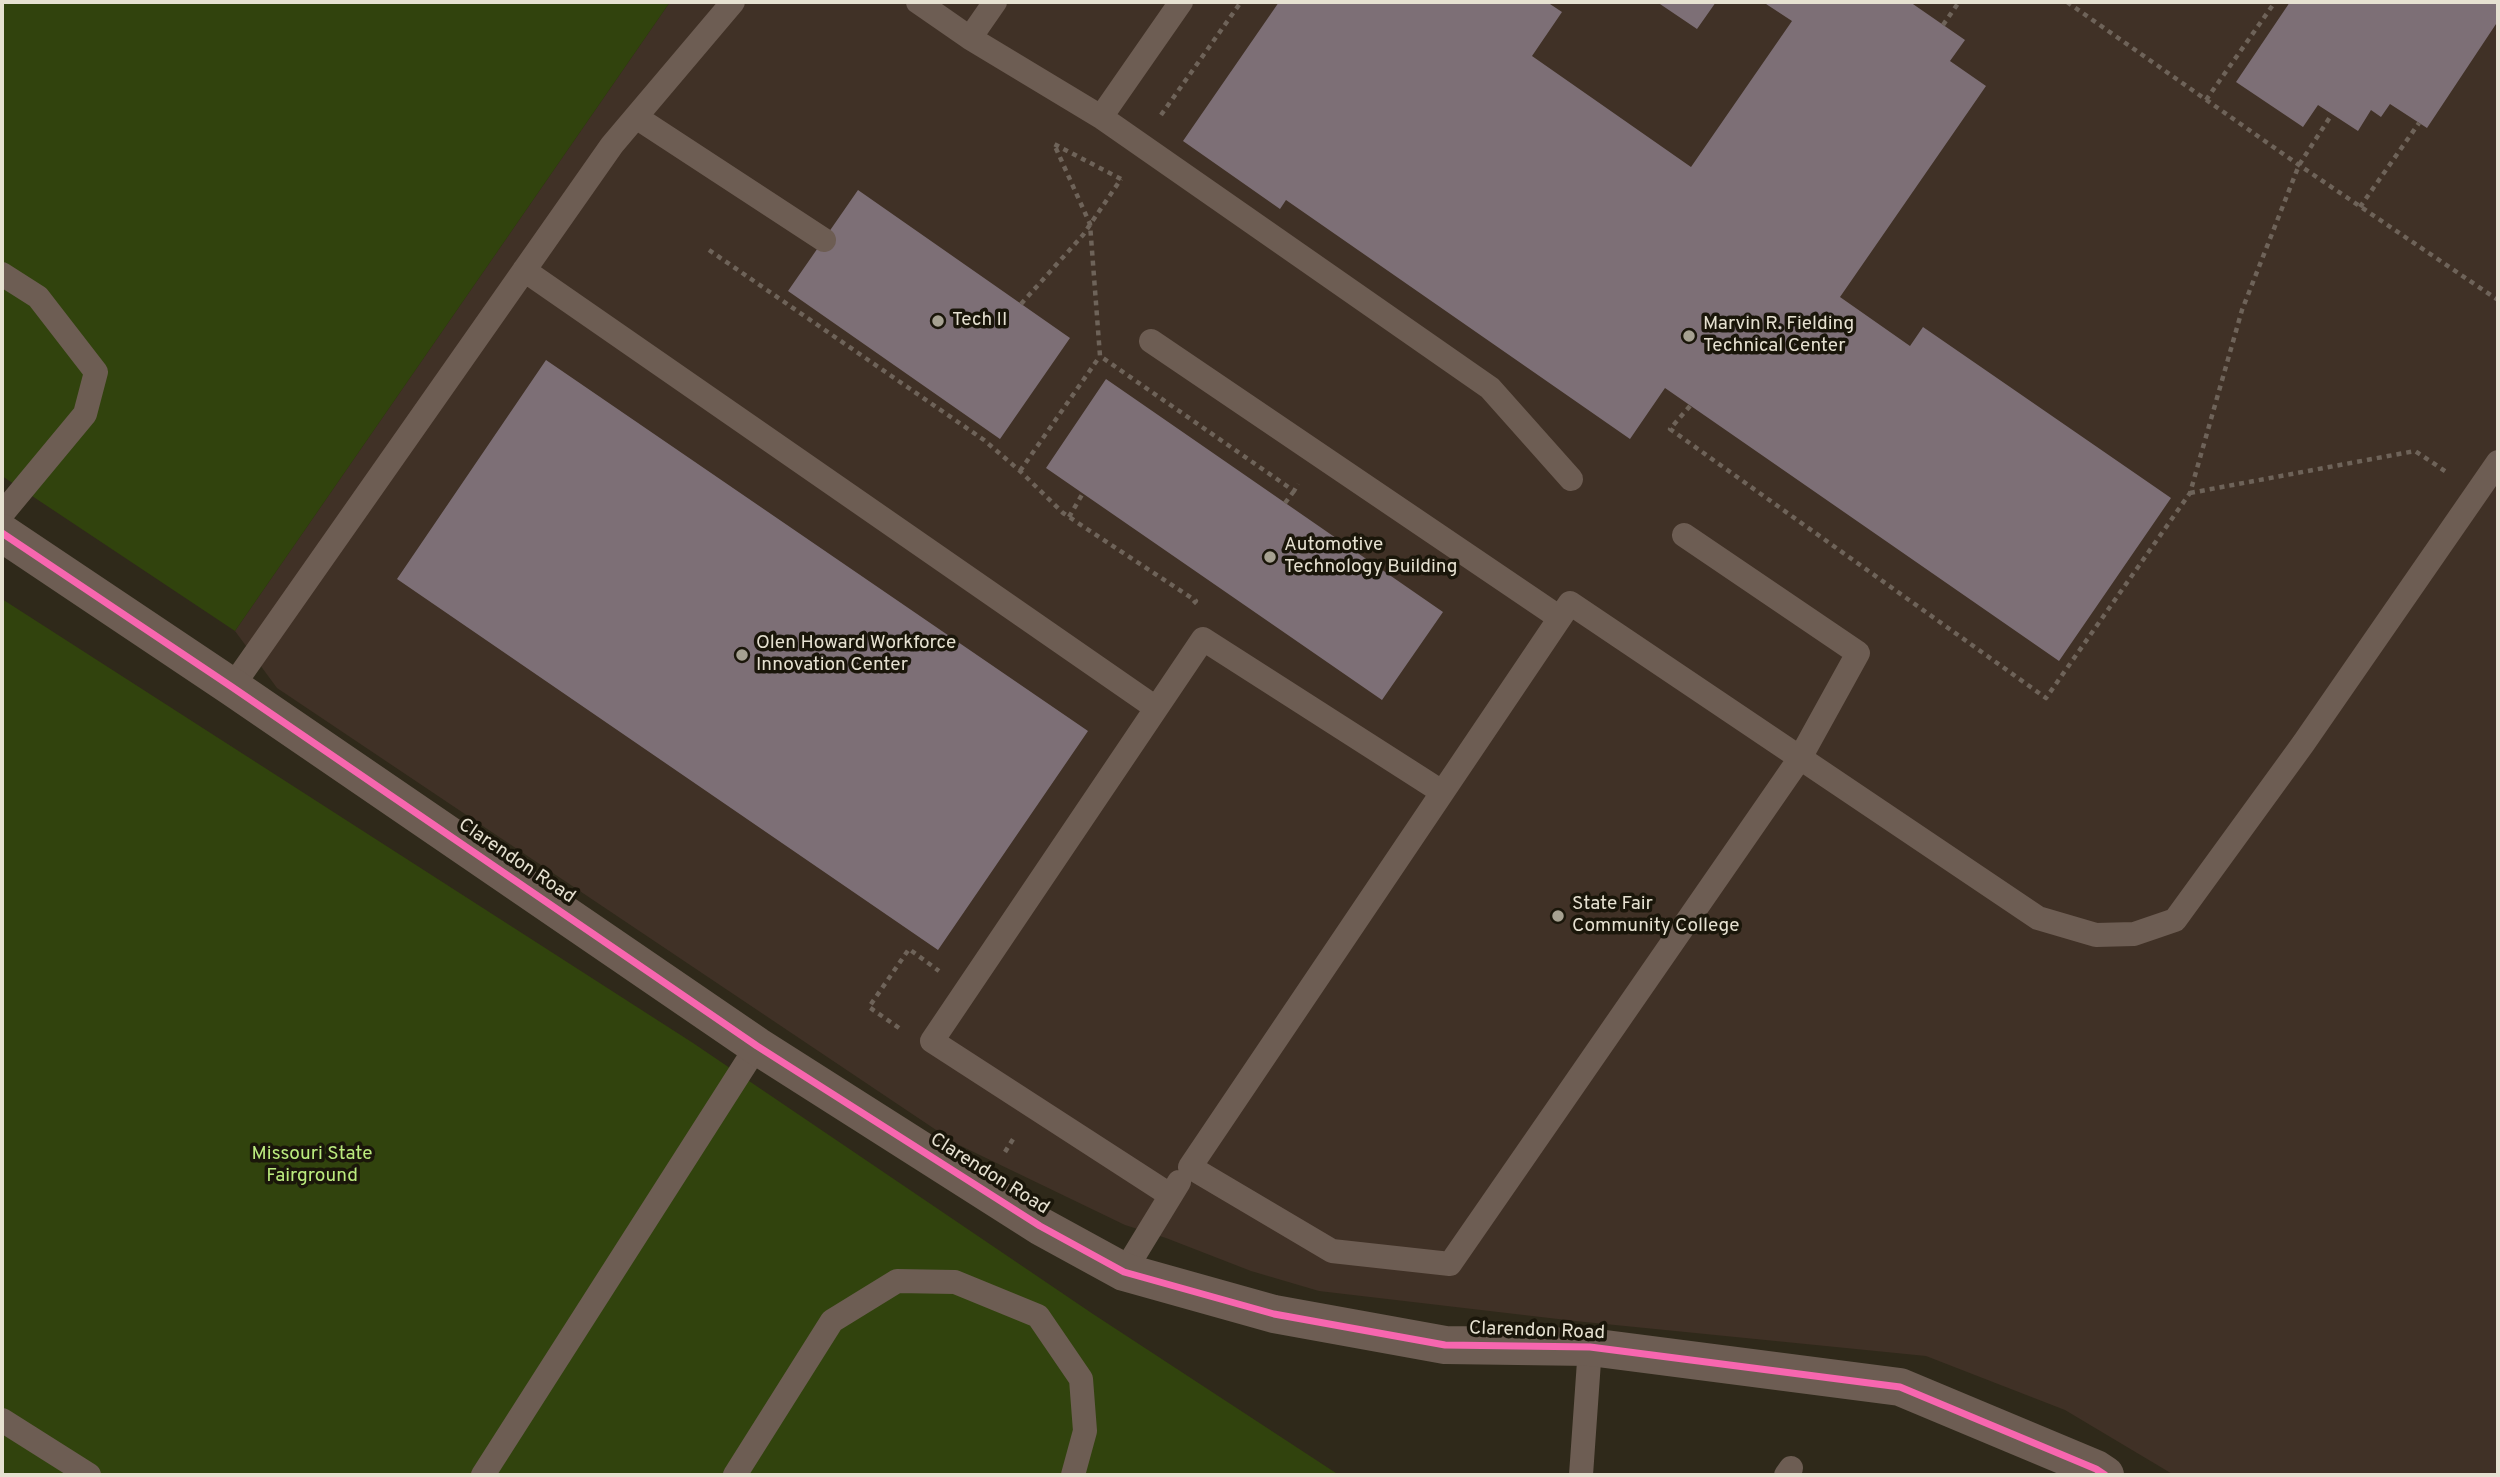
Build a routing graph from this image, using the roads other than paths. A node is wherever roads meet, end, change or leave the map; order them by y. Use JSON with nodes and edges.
{"nodes":[{"id":1,"x":733,"y":2,"type":"edge"},
{"id":2,"x":918,"y":2,"type":"edge"},
{"id":3,"x":995,"y":2,"type":"edge"},
{"id":4,"x":1181,"y":2,"type":"edge"},
{"id":5,"x":970,"y":38,"type":"junction"},
{"id":6,"x":636,"y":117,"type":"junction"},
{"id":7,"x":1101,"y":117,"type":"junction"},
{"id":8,"x":824,"y":240,"type":"dead end"},
{"id":9,"x":524,"y":270,"type":"junction"},
{"id":10,"x":2,"y":274,"type":"edge"},
{"id":11,"x":1151,"y":341,"type":"dead end"},
{"id":12,"x":2498,"y":462,"type":"edge"},
{"id":13,"x":1571,"y":479,"type":"dead end"},
{"id":14,"x":2,"y":514,"type":"edge"},
{"id":15,"x":2,"y":533,"type":"edge"},
{"id":16,"x":1684,"y":535,"type":"dead end"},
{"id":17,"x":1560,"y":618,"type":"junction"},
{"id":18,"x":232,"y":687,"type":"junction"},
{"id":19,"x":1156,"y":708,"type":"junction"},
{"id":20,"x":1801,"y":758,"type":"junction"},
{"id":21,"x":1442,"y":792,"type":"junction"},
{"id":22,"x":757,"y":1046,"type":"junction"},
{"id":23,"x":1189,"y":1167,"type":"junction"},
{"id":24,"x":1170,"y":1195,"type":"junction"},
{"id":25,"x":1124,"y":1272,"type":"junction"},
{"id":26,"x":1590,"y":1347,"type":"junction"},
{"id":27,"x":2,"y":1420,"type":"edge"},
{"id":28,"x":73,"y":1471,"type":"edge"},
{"id":29,"x":483,"y":1475,"type":"edge"},
{"id":30,"x":734,"y":1475,"type":"edge"},
{"id":31,"x":1073,"y":1475,"type":"edge"},
{"id":32,"x":1581,"y":1475,"type":"edge"},
{"id":33,"x":2105,"y":1475,"type":"edge"}],
"edges":[{"from":1,"to":6,"type":"lane"},
{"from":2,"to":5,"type":"lane"},
{"from":3,"to":5,"type":"lane"},
{"from":4,"to":7,"type":"lane"},
{"from":5,"to":7,"type":"lane"},
{"from":6,"to":8,"type":"lane"},
{"from":6,"to":9,"type":"lane"},
{"from":7,"to":13,"type":"lane"},
{"from":9,"to":18,"type":"lane"},
{"from":9,"to":19,"type":"lane"},
{"from":10,"to":14,"type":"lane"},
{"from":11,"to":17,"type":"lane"},
{"from":12,"to":20,"type":"lane"},
{"from":15,"to":18,"type":"street","name":"Clarendon Road"},
{"from":16,"to":20,"type":"lane"},
{"from":17,"to":20,"type":"lane"},
{"from":17,"to":21,"type":"lane"},
{"from":18,"to":22,"type":"street","name":"Clarendon Road"},
{"from":19,"to":21,"type":"lane"},
{"from":19,"to":24,"type":"lane"},
{"from":20,"to":23,"type":"lane"},
{"from":21,"to":23,"type":"lane"},
{"from":22,"to":25,"type":"street","name":"Clarendon Road"},
{"from":22,"to":29,"type":"lane"},
{"from":23,"to":24,"type":"lane"},
{"from":24,"to":25,"type":"lane"},
{"from":25,"to":26,"type":"street","name":"Clarendon Road"},
{"from":26,"to":32,"type":"lane"},
{"from":26,"to":33,"type":"street","name":"Clarendon Road"},
{"from":27,"to":28,"type":"lane"},
{"from":30,"to":31,"type":"lane"}]}
